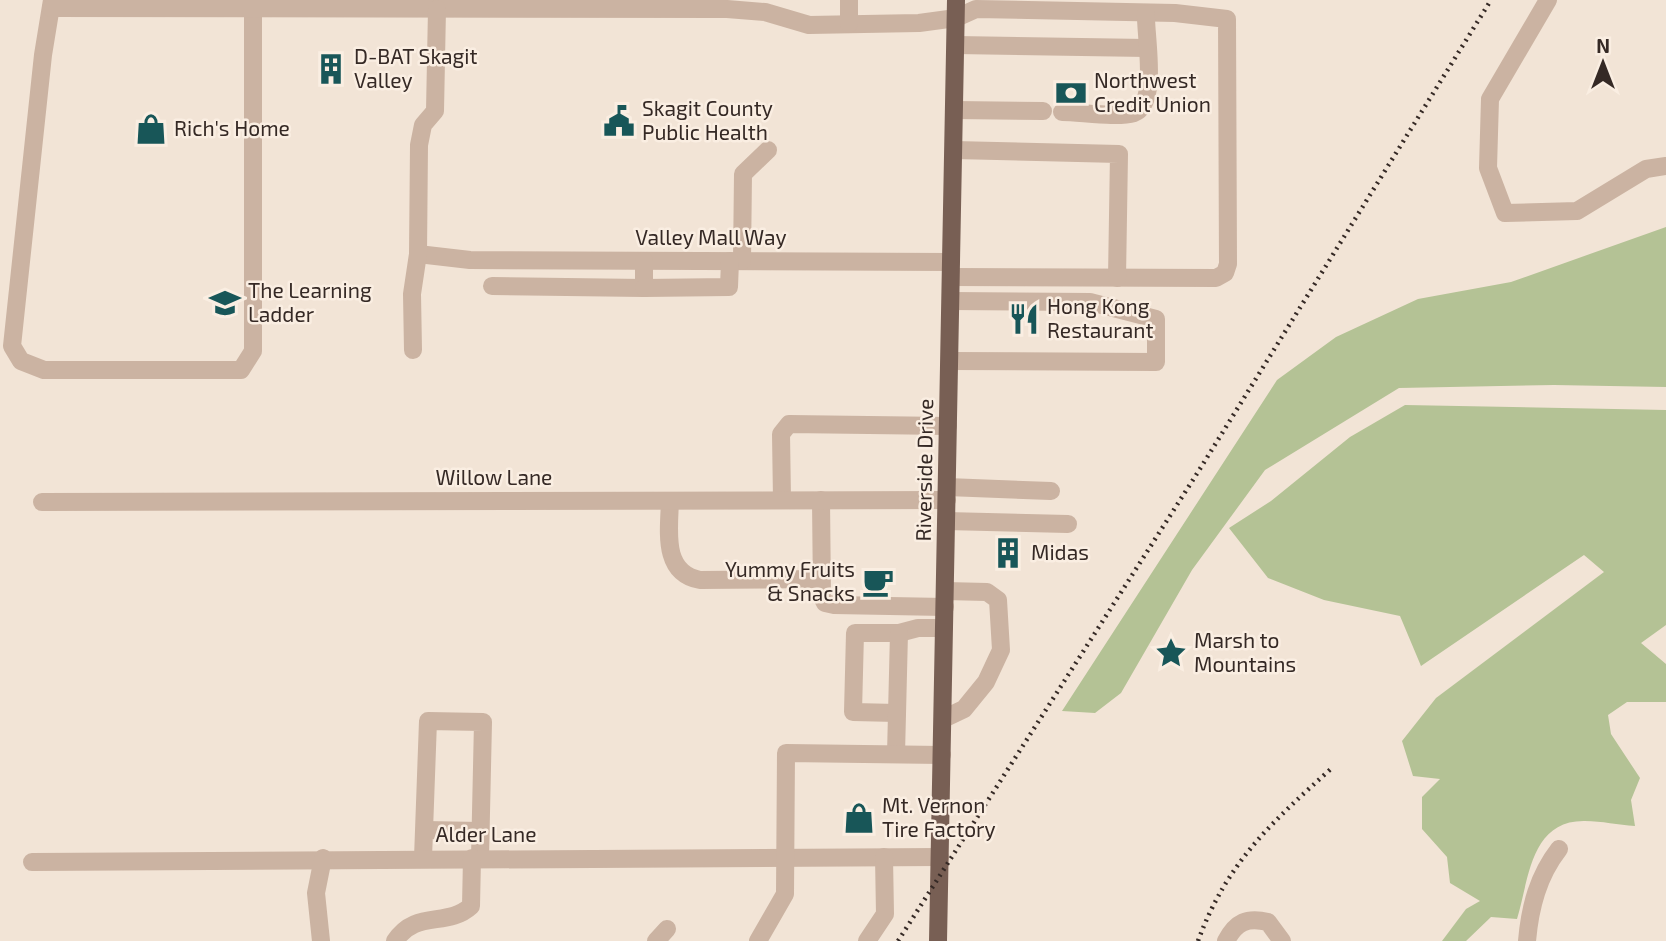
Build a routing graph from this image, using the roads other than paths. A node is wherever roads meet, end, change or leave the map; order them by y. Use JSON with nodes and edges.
{"nodes":[{"id":1,"x":719,"y":0,"type":"edge"},
{"id":2,"x":849,"y":0,"type":"edge"},
{"id":3,"x":1548,"y":0,"type":"edge"},
{"id":4,"x":52,"y":4,"type":"edge"},
{"id":5,"x":208,"y":4,"type":"edge"},
{"id":6,"x":300,"y":4,"type":"edge"},
{"id":7,"x":758,"y":6,"type":"edge"},
{"id":8,"x":1175,"y":6,"type":"edge"},
{"id":9,"x":253,"y":9,"type":"junction"},
{"id":10,"x":437,"y":9,"type":"junction"},
{"id":11,"x":956,"y":9,"type":"edge"},
{"id":12,"x":1146,"y":13,"type":"junction"},
{"id":13,"x":849,"y":24,"type":"junction"},
{"id":14,"x":956,"y":45,"type":"junction"},
{"id":15,"x":1147,"y":48,"type":"junction"},
{"id":16,"x":954,"y":110,"type":"junction"},
{"id":17,"x":1043,"y":111,"type":"dead end"},
{"id":18,"x":1062,"y":112,"type":"dead end"},
{"id":19,"x":768,"y":149,"type":"dead end"},
{"id":20,"x":954,"y":149,"type":"junction"},
{"id":21,"x":1666,"y":166,"type":"edge"},
{"id":22,"x":418,"y":254,"type":"junction"},
{"id":23,"x":491,"y":260,"type":"junction"},
{"id":24,"x":644,"y":261,"type":"junction"},
{"id":25,"x":736,"y":261,"type":"junction"},
{"id":26,"x":951,"y":270,"type":"junction"},
{"id":27,"x":1117,"y":278,"type":"junction"},
{"id":28,"x":644,"y":288,"type":"junction"},
{"id":29,"x":951,"y":301,"type":"junction"},
{"id":30,"x":413,"y":350,"type":"dead end"},
{"id":31,"x":950,"y":361,"type":"junction"},
{"id":32,"x":948,"y":426,"type":"junction"},
{"id":33,"x":1051,"y":491,"type":"dead end"},
{"id":34,"x":947,"y":494,"type":"junction"},
{"id":35,"x":670,"y":500,"type":"junction"},
{"id":36,"x":782,"y":500,"type":"junction"},
{"id":37,"x":821,"y":500,"type":"junction"},
{"id":38,"x":42,"y":502,"type":"dead end"},
{"id":39,"x":946,"y":521,"type":"junction"},
{"id":40,"x":1068,"y":524,"type":"dead end"},
{"id":41,"x":821,"y":579,"type":"junction"},
{"id":42,"x":945,"y":599,"type":"junction"},
{"id":43,"x":944,"y":628,"type":"junction"},
{"id":44,"x":899,"y":633,"type":"junction"},
{"id":45,"x":897,"y":713,"type":"junction"},
{"id":46,"x":943,"y":719,"type":"junction"},
{"id":47,"x":896,"y":754,"type":"junction"},
{"id":48,"x":942,"y":755,"type":"junction"},
{"id":49,"x":425,"y":830,"type":"junction"},
{"id":50,"x":480,"y":831,"type":"junction"},
{"id":51,"x":1559,"y":849,"type":"dead end"},
{"id":52,"x":785,"y":857,"type":"junction"},
{"id":53,"x":884,"y":857,"type":"junction"},
{"id":54,"x":940,"y":857,"type":"junction"},
{"id":55,"x":323,"y":858,"type":"junction"},
{"id":56,"x":423,"y":858,"type":"junction"},
{"id":57,"x":476,"y":858,"type":"junction"},
{"id":58,"x":32,"y":862,"type":"dead end"},
{"id":59,"x":1528,"y":936,"type":"edge"},
{"id":60,"x":321,"y":941,"type":"edge"},
{"id":61,"x":338,"y":941,"type":"edge"},
{"id":62,"x":395,"y":941,"type":"edge"},
{"id":63,"x":758,"y":941,"type":"edge"},
{"id":64,"x":867,"y":941,"type":"edge"},
{"id":65,"x":938,"y":941,"type":"edge"},
{"id":66,"x":1226,"y":941,"type":"edge"},
{"id":67,"x":1282,"y":941,"type":"edge"}],
"edges":[{"from":1,"to":7,"type":"street"},
{"from":2,"to":13,"type":"street"},
{"from":3,"to":21,"type":"street"},
{"from":4,"to":5,"type":"street"},
{"from":4,"to":9,"type":"street"},
{"from":5,"to":9,"type":"street"},
{"from":6,"to":9,"type":"street"},
{"from":6,"to":10,"type":"street"},
{"from":7,"to":10,"type":"street"},
{"from":7,"to":13,"type":"street"},
{"from":8,"to":12,"type":"street"},
{"from":8,"to":27,"type":"street","name":"Valley Mall Way"},
{"from":10,"to":22,"type":"street"},
{"from":11,"to":12,"type":"street"},
{"from":11,"to":13,"type":"street"},
{"from":11,"to":14,"type":"main road","name":"Riverside Drive"},
{"from":12,"to":15,"type":"street"},
{"from":14,"to":15,"type":"street"},
{"from":14,"to":16,"type":"main road","name":"Riverside Drive"},
{"from":15,"to":18,"type":"street"},
{"from":16,"to":17,"type":"street"},
{"from":16,"to":20,"type":"main road","name":"Riverside Drive"},
{"from":19,"to":25,"type":"street"},
{"from":20,"to":26,"type":"main road","name":"Riverside Drive"},
{"from":20,"to":27,"type":"street"},
{"from":22,"to":23,"type":"street","name":"Valley Mall Way"},
{"from":22,"to":30,"type":"street"},
{"from":23,"to":24,"type":"street","name":"Valley Mall Way"},
{"from":23,"to":28,"type":"street"},
{"from":24,"to":25,"type":"street","name":"Valley Mall Way"},
{"from":24,"to":28,"type":"street"},
{"from":25,"to":26,"type":"street","name":"Valley Mall Way"},
{"from":25,"to":28,"type":"street"},
{"from":26,"to":27,"type":"street","name":"Valley Mall Way"},
{"from":26,"to":29,"type":"main road","name":"Riverside Drive"},
{"from":29,"to":31,"type":"main road","name":"Riverside Drive"},
{"from":29,"to":31,"type":"street"},
{"from":31,"to":32,"type":"main road","name":"Riverside Drive"},
{"from":32,"to":34,"type":"main road","name":"Riverside Drive"},
{"from":32,"to":36,"type":"street"},
{"from":33,"to":34,"type":"street","name":"Willow Lane"},
{"from":34,"to":37,"type":"street","name":"Willow Lane"},
{"from":34,"to":39,"type":"main road","name":"Riverside Drive"},
{"from":35,"to":36,"type":"street","name":"Willow Lane"},
{"from":35,"to":38,"type":"street","name":"Willow Lane"},
{"from":35,"to":41,"type":"street"},
{"from":36,"to":37,"type":"street","name":"Willow Lane"},
{"from":37,"to":41,"type":"street"},
{"from":39,"to":40,"type":"street"},
{"from":39,"to":42,"type":"main road","name":"Riverside Drive"},
{"from":41,"to":42,"type":"street"},
{"from":42,"to":43,"type":"main road","name":"Riverside Drive"},
{"from":42,"to":46,"type":"street"},
{"from":43,"to":44,"type":"street"},
{"from":43,"to":46,"type":"main road","name":"Riverside Drive"},
{"from":44,"to":45,"type":"street"},
{"from":44,"to":45,"type":"street"},
{"from":45,"to":47,"type":"street"},
{"from":46,"to":48,"type":"main road","name":"Riverside Drive"},
{"from":47,"to":48,"type":"street"},
{"from":47,"to":52,"type":"street"},
{"from":48,"to":54,"type":"main road","name":"Riverside Drive"},
{"from":49,"to":50,"type":"street"},
{"from":49,"to":50,"type":"street"},
{"from":49,"to":56,"type":"street"},
{"from":50,"to":57,"type":"street"},
{"from":51,"to":59,"type":"street"},
{"from":52,"to":53,"type":"street","name":"Alder Lane"},
{"from":52,"to":57,"type":"street","name":"Alder Lane"},
{"from":52,"to":63,"type":"street"},
{"from":53,"to":54,"type":"street","name":"Alder Lane"},
{"from":53,"to":64,"type":"street"},
{"from":54,"to":65,"type":"main road","name":"Riverside Drive"},
{"from":55,"to":56,"type":"street","name":"Alder Lane"},
{"from":55,"to":58,"type":"street","name":"Alder Lane"},
{"from":55,"to":60,"type":"street"},
{"from":56,"to":57,"type":"street","name":"Alder Lane"},
{"from":57,"to":62,"type":"street"},
{"from":60,"to":61,"type":"street"},
{"from":66,"to":67,"type":"street"}]}
